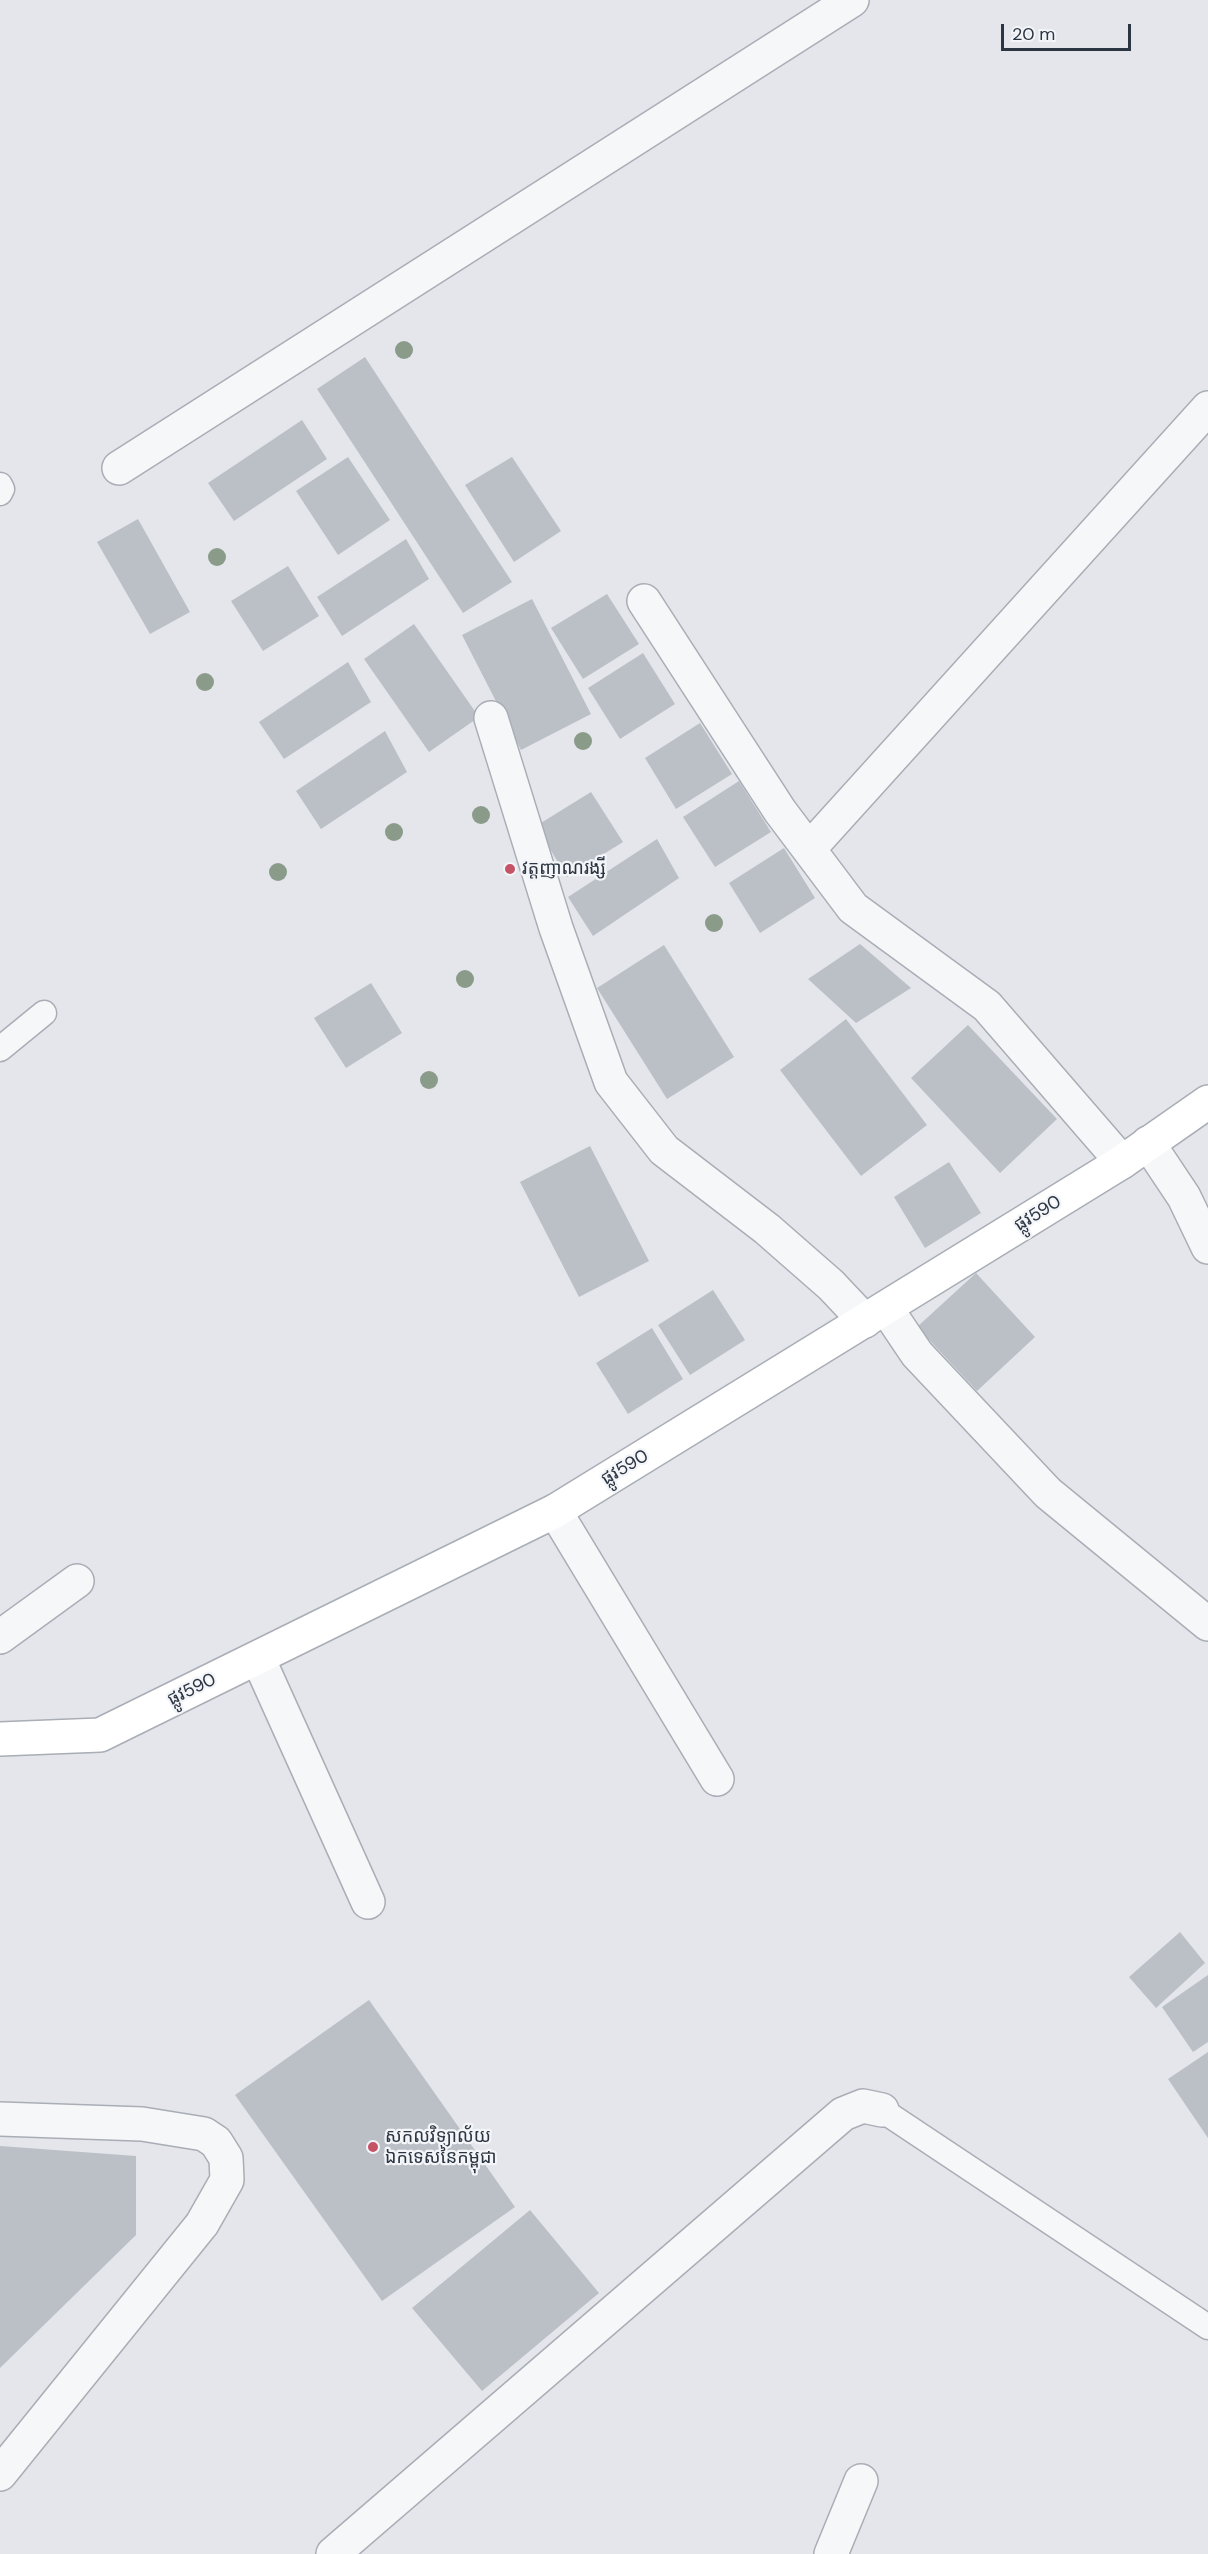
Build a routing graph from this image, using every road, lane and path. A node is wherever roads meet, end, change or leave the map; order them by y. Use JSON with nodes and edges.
{"nodes":[{"id":1,"x":852,"y":0,"type":"edge"},
{"id":2,"x":1208,"y":408,"type":"edge"},
{"id":3,"x":119,"y":468,"type":"dead end"},
{"id":4,"x":0,"y":485,"type":"edge"},
{"id":5,"x":0,"y":493,"type":"edge"},
{"id":6,"x":644,"y":601,"type":"dead end"},
{"id":7,"x":491,"y":718,"type":"dead end"},
{"id":8,"x":809,"y":849,"type":"junction"},
{"id":9,"x":44,"y":1013,"type":"dead end"},
{"id":10,"x":0,"y":1049,"type":"edge"},
{"id":11,"x":1208,"y":1102,"type":"edge"},
{"id":12,"x":1148,"y":1143,"type":"junction"},
{"id":13,"x":1122,"y":1162,"type":"junction"},
{"id":14,"x":1208,"y":1246,"type":"edge"},
{"id":15,"x":875,"y":1315,"type":"junction"},
{"id":16,"x":555,"y":1510,"type":"junction"},
{"id":17,"x":77,"y":1581,"type":"dead end"},
{"id":18,"x":1208,"y":1624,"type":"edge"},
{"id":19,"x":0,"y":1637,"type":"edge"},
{"id":20,"x":258,"y":1658,"type":"junction"},
{"id":21,"x":0,"y":1738,"type":"edge"},
{"id":22,"x":717,"y":1779,"type":"dead end"},
{"id":23,"x":368,"y":1902,"type":"dead end"},
{"id":24,"x":882,"y":2110,"type":"joint"},
{"id":25,"x":0,"y":2119,"type":"edge"},
{"id":26,"x":1208,"y":2327,"type":"edge"},
{"id":27,"x":0,"y":2474,"type":"edge"},
{"id":28,"x":861,"y":2481,"type":"dead end"},
{"id":29,"x":333,"y":2554,"type":"edge"},
{"id":30,"x":831,"y":2554,"type":"edge"}],
"edges":[{"from":1,"to":3,"type":"street"},
{"from":2,"to":8,"type":"street"},
{"from":4,"to":5,"type":"lane"},
{"from":6,"to":8,"type":"street"},
{"from":7,"to":15,"type":"street"},
{"from":8,"to":13,"type":"street"},
{"from":9,"to":10,"type":"lane"},
{"from":11,"to":12,"type":"street","name":"ផ្លូវ590"},
{"from":12,"to":13,"type":"street","name":"ផ្លូវ590"},
{"from":12,"to":14,"type":"street"},
{"from":13,"to":15,"type":"street","name":"ផ្លូវ590"},
{"from":15,"to":16,"type":"street","name":"ផ្លូវ590"},
{"from":15,"to":18,"type":"street"},
{"from":16,"to":20,"type":"street","name":"ផ្លូវ590"},
{"from":16,"to":22,"type":"street"},
{"from":17,"to":19,"type":"street"},
{"from":20,"to":21,"type":"street","name":"ផ្លូវ590"},
{"from":20,"to":23,"type":"street"},
{"from":24,"to":26,"type":"lane"},
{"from":24,"to":29,"type":"street"},
{"from":25,"to":27,"type":"street"},
{"from":28,"to":30,"type":"street"}]}
